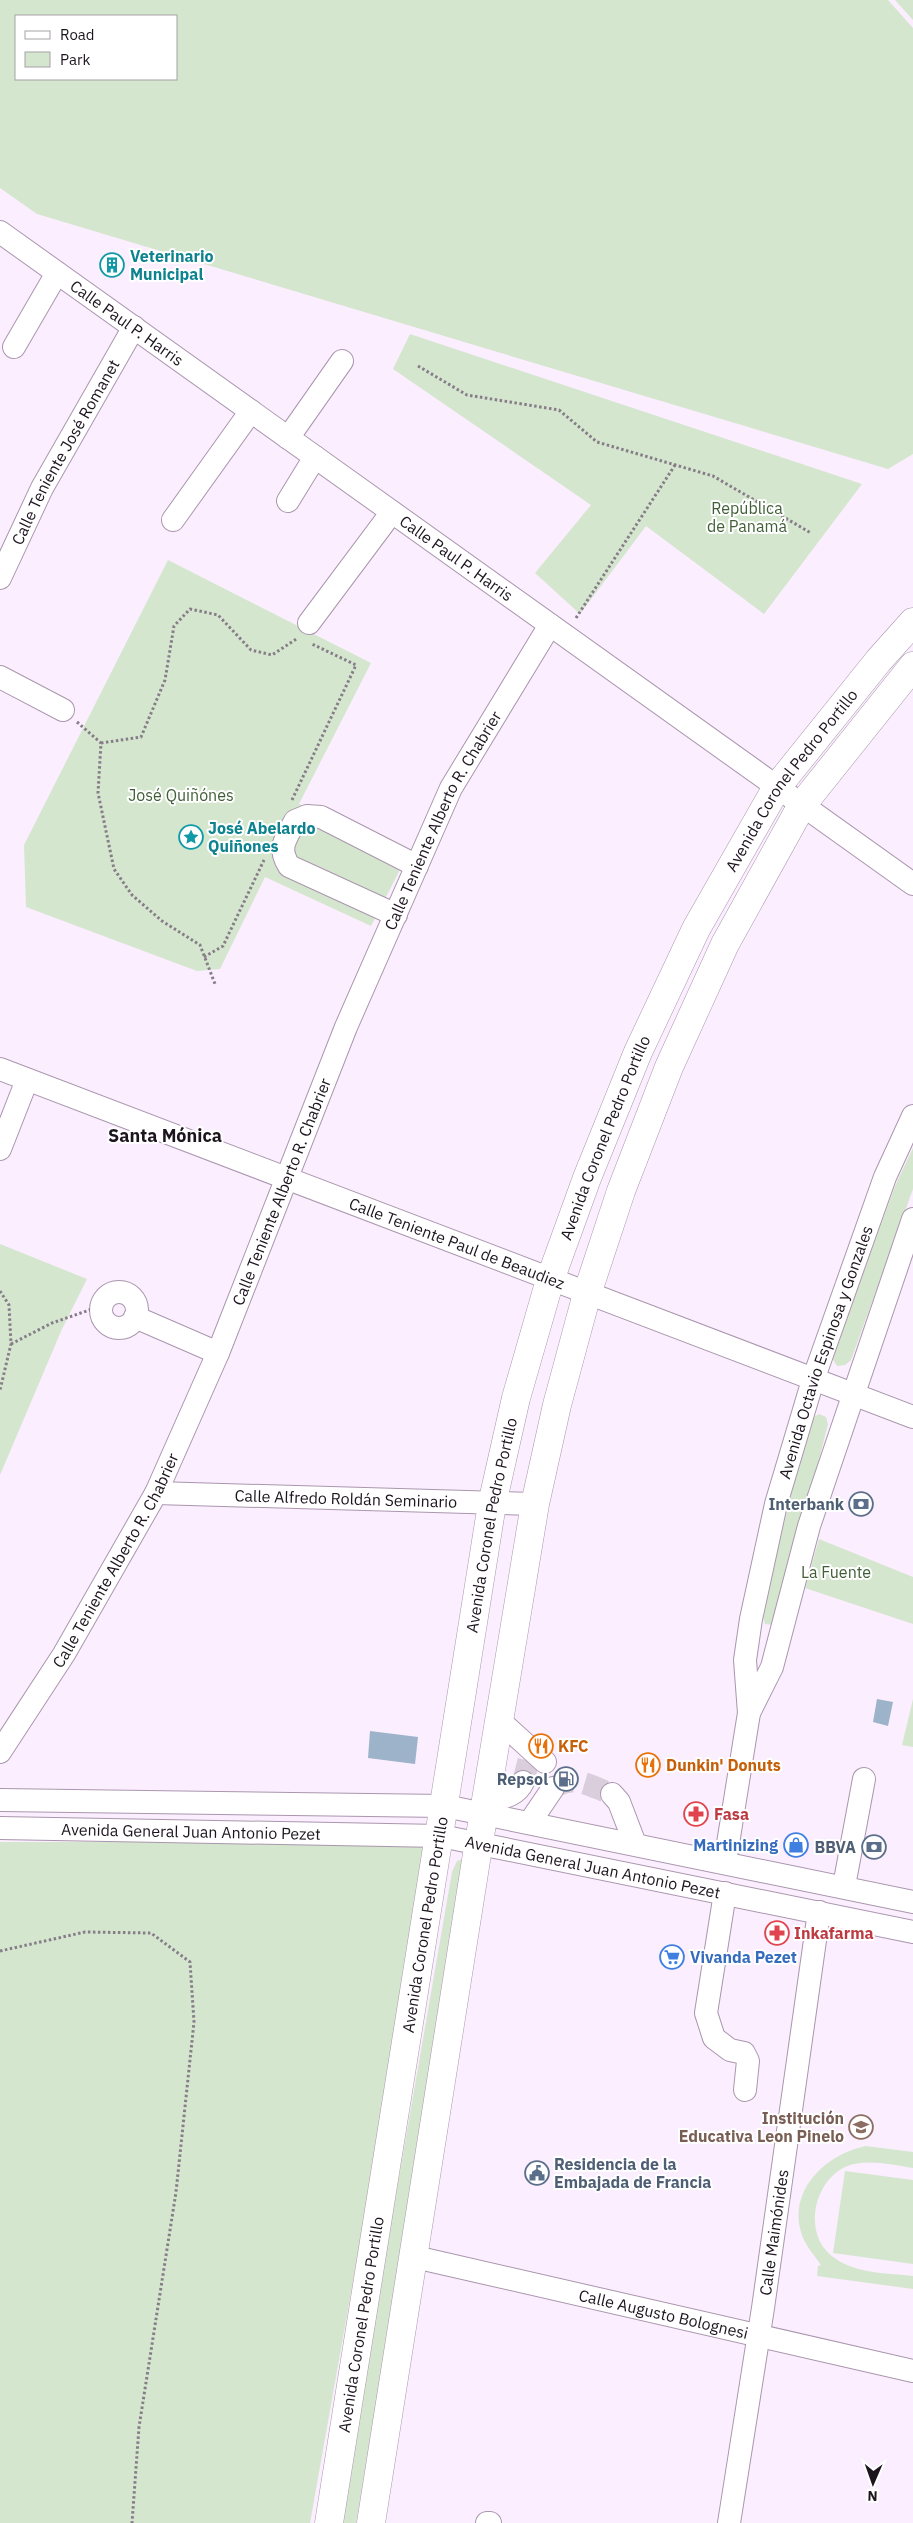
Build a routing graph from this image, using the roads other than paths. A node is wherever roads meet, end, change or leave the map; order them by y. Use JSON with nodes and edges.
{"nodes":[{"id":1,"x":0,"y":232,"type":"edge"},
{"id":2,"x":57,"y":273,"type":"junction"},
{"id":3,"x":134,"y":327,"type":"junction"},
{"id":4,"x":14,"y":346,"type":"dead end"},
{"id":5,"x":342,"y":361,"type":"dead end"},
{"id":6,"x":250,"y":411,"type":"junction"},
{"id":7,"x":288,"y":438,"type":"junction"},
{"id":8,"x":315,"y":457,"type":"junction"},
{"id":9,"x":288,"y":501,"type":"dead end"},
{"id":10,"x":392,"y":512,"type":"junction"},
{"id":11,"x":174,"y":520,"type":"dead end"},
{"id":12,"x":0,"y":578,"type":"edge"},
{"id":13,"x":913,"y":622,"type":"edge"},
{"id":14,"x":304,"y":630,"type":"road end"},
{"id":15,"x":557,"y":630,"type":"junction"},
{"id":16,"x":913,"y":666,"type":"edge"},
{"id":17,"x":0,"y":676,"type":"edge"},
{"id":18,"x":63,"y":710,"type":"road end"},
{"id":19,"x":777,"y":787,"type":"junction"},
{"id":20,"x":802,"y":805,"type":"junction"},
{"id":21,"x":418,"y":866,"type":"junction"},
{"id":22,"x":913,"y":884,"type":"edge"},
{"id":23,"x":396,"y":915,"type":"junction"},
{"id":24,"x":0,"y":1069,"type":"edge"},
{"id":25,"x":27,"y":1080,"type":"junction"},
{"id":26,"x":913,"y":1116,"type":"edge"},
{"id":27,"x":0,"y":1149,"type":"edge"},
{"id":28,"x":288,"y":1179,"type":"junction"},
{"id":29,"x":913,"y":1219,"type":"edge"},
{"id":30,"x":550,"y":1280,"type":"junction"},
{"id":31,"x":587,"y":1294,"type":"junction"},
{"id":32,"x":101,"y":1306,"type":"road end"},
{"id":33,"x":218,"y":1353,"type":"junction"},
{"id":34,"x":813,"y":1380,"type":"junction"},
{"id":35,"x":852,"y":1395,"type":"junction"},
{"id":36,"x":913,"y":1417,"type":"edge"},
{"id":37,"x":156,"y":1493,"type":"junction"},
{"id":38,"x":492,"y":1504,"type":"junction"},
{"id":39,"x":535,"y":1504,"type":"junction"},
{"id":40,"x":752,"y":1619,"type":"junction"},
{"id":41,"x":782,"y":1630,"type":"junction"},
{"id":42,"x":749,"y":1714,"type":"junction"},
{"id":43,"x":500,"y":1722,"type":"junction"},
{"id":44,"x":0,"y":1752,"type":"edge"},
{"id":45,"x":535,"y":1757,"type":"dead end"},
{"id":46,"x":864,"y":1779,"type":"dead end"},
{"id":47,"x":523,"y":1782,"type":"tunnel mouth"},
{"id":48,"x":554,"y":1788,"type":"tunnel mouth"},
{"id":49,"x":612,"y":1794,"type":"tunnel mouth"},
{"id":50,"x":0,"y":1800,"type":"edge"},
{"id":51,"x":445,"y":1806,"type":"junction"},
{"id":52,"x":485,"y":1807,"type":"junction"},
{"id":53,"x":530,"y":1822,"type":"junction"},
{"id":54,"x":0,"y":1828,"type":"edge"},
{"id":55,"x":441,"y":1836,"type":"junction"},
{"id":56,"x":479,"y":1843,"type":"junction"},
{"id":57,"x":635,"y":1844,"type":"junction"},
{"id":58,"x":725,"y":1862,"type":"junction"},
{"id":59,"x":844,"y":1886,"type":"junction"},
{"id":60,"x":725,"y":1893,"type":"junction"},
{"id":61,"x":913,"y":1902,"type":"edge"},
{"id":62,"x":819,"y":1912,"type":"junction"},
{"id":63,"x":913,"y":1932,"type":"edge"},
{"id":64,"x":745,"y":2090,"type":"dead end"},
{"id":65,"x":414,"y":2256,"type":"junction"},
{"id":66,"x":759,"y":2336,"type":"junction"},
{"id":67,"x":913,"y":2371,"type":"edge"},
{"id":68,"x":329,"y":2523,"type":"edge"},
{"id":69,"x":371,"y":2523,"type":"edge"},
{"id":70,"x":729,"y":2523,"type":"edge"}],
"edges":[{"from":1,"to":2,"type":"street","name":"Calle Paul P. Harris"},
{"from":2,"to":3,"type":"street","name":"Calle Paul P. Harris"},
{"from":2,"to":4,"type":"street"},
{"from":3,"to":6,"type":"street","name":"Calle Paul P. Harris"},
{"from":3,"to":12,"type":"street","name":"Calle Teniente José Romanet"},
{"from":5,"to":7,"type":"street"},
{"from":6,"to":7,"type":"street","name":"Calle Paul P. Harris"},
{"from":6,"to":11,"type":"street"},
{"from":7,"to":8,"type":"street","name":"Calle Paul P. Harris"},
{"from":8,"to":9,"type":"street"},
{"from":8,"to":10,"type":"street","name":"Calle Paul P. Harris"},
{"from":10,"to":14,"type":"street"},
{"from":10,"to":15,"type":"street","name":"Calle Paul P. Harris"},
{"from":13,"to":19,"type":"main road","name":"Avenida Coronel Pedro Portillo"},
{"from":15,"to":19,"type":"street","name":"Calle Paul P. Harris"},
{"from":15,"to":21,"type":"street","name":"Calle Teniente Alberto R. Chabrier"},
{"from":16,"to":20,"type":"main road","name":"Avenida Coronel Pedro Portillo"},
{"from":17,"to":18,"type":"street"},
{"from":19,"to":20,"type":"street","name":"Calle Paul P. Harris"},
{"from":19,"to":30,"type":"main road","name":"Avenida Coronel Pedro Portillo"},
{"from":20,"to":22,"type":"street","name":"Calle Paul P. Harris"},
{"from":20,"to":31,"type":"main road","name":"Avenida Coronel Pedro Portillo"},
{"from":21,"to":23,"type":"street","name":"Calle Teniente Alberto R. Chabrier"},
{"from":21,"to":23,"type":"street"},
{"from":23,"to":28,"type":"street","name":"Calle Teniente Alberto R. Chabrier"},
{"from":24,"to":25,"type":"street","name":"Calle Teniente Paul de Beaudiez"},
{"from":25,"to":27,"type":"street"},
{"from":25,"to":28,"type":"street","name":"Calle Teniente Paul de Beaudiez"},
{"from":26,"to":34,"type":"street","name":"Avenida Octavio Espinosa y Gonzales"},
{"from":28,"to":30,"type":"street","name":"Calle Teniente Paul de Beaudiez"},
{"from":28,"to":33,"type":"street","name":"Calle Teniente Alberto R. Chabrier"},
{"from":29,"to":35,"type":"street","name":"Avenida Octavio Espinosa y Gonzales"},
{"from":30,"to":31,"type":"street","name":"Calle Teniente Paul de Beaudiez"},
{"from":30,"to":38,"type":"main road","name":"Avenida Coronel Pedro Portillo"},
{"from":31,"to":34,"type":"street","name":"Calle Teniente Paul de Beaudiez"},
{"from":31,"to":39,"type":"main road","name":"Avenida Coronel Pedro Portillo"},
{"from":32,"to":33,"type":"street"},
{"from":33,"to":37,"type":"street","name":"Calle Teniente Alberto R. Chabrier"},
{"from":34,"to":35,"type":"street","name":"Calle Teniente Paul de Beaudiez"},
{"from":34,"to":40,"type":"street","name":"Avenida Octavio Espinosa y Gonzales"},
{"from":35,"to":36,"type":"street","name":"Calle Teniente Paul de Beaudiez"},
{"from":35,"to":41,"type":"street","name":"Avenida Octavio Espinosa y Gonzales"},
{"from":37,"to":38,"type":"street","name":"Calle Alfredo Roldán Seminario"},
{"from":37,"to":44,"type":"street","name":"Calle Teniente Alberto R. Chabrier"},
{"from":38,"to":39,"type":"street","name":"Calle Alfredo Roldán Seminario"},
{"from":38,"to":51,"type":"main road","name":"Avenida Coronel Pedro Portillo"},
{"from":39,"to":43,"type":"main road","name":"Avenida Coronel Pedro Portillo"},
{"from":40,"to":41,"type":"street"},
{"from":40,"to":42,"type":"street","name":"Avenida Octavio Espinosa y Gonzales"},
{"from":41,"to":42,"type":"street","name":"Avenida Octavio Espinosa y Gonzales"},
{"from":42,"to":58,"type":"street","name":"Avenida Octavio Espinosa y Gonzales"},
{"from":43,"to":45,"type":"street"},
{"from":43,"to":52,"type":"main road","name":"Avenida Coronel Pedro Portillo"},
{"from":46,"to":59,"type":"street"},
{"from":47,"to":52,"type":"street"},
{"from":48,"to":53,"type":"street"},
{"from":49,"to":57,"type":"street"},
{"from":50,"to":51,"type":"street","name":"Avenida General Juan Antonio Pezet"},
{"from":51,"to":52,"type":"street","name":"Avenida General Juan Antonio Pezet"},
{"from":51,"to":55,"type":"main road","name":"Avenida Coronel Pedro Portillo"},
{"from":52,"to":53,"type":"street","name":"Avenida General Juan Antonio Pezet"},
{"from":52,"to":56,"type":"main road","name":"Avenida Coronel Pedro Portillo"},
{"from":53,"to":57,"type":"street","name":"Avenida General Juan Antonio Pezet"},
{"from":54,"to":55,"type":"street","name":"Avenida General Juan Antonio Pezet"},
{"from":55,"to":56,"type":"street","name":"Avenida General Juan Antonio Pezet"},
{"from":55,"to":68,"type":"main road","name":"Avenida Coronel Pedro Portillo"},
{"from":56,"to":60,"type":"street","name":"Avenida General Juan Antonio Pezet"},
{"from":56,"to":65,"type":"main road","name":"Avenida Coronel Pedro Portillo"},
{"from":57,"to":58,"type":"street","name":"Avenida General Juan Antonio Pezet"},
{"from":58,"to":59,"type":"street","name":"Avenida General Juan Antonio Pezet"},
{"from":59,"to":61,"type":"street","name":"Avenida General Juan Antonio Pezet"},
{"from":60,"to":62,"type":"street","name":"Avenida General Juan Antonio Pezet"},
{"from":60,"to":64,"type":"street"},
{"from":62,"to":63,"type":"street","name":"Avenida General Juan Antonio Pezet"},
{"from":62,"to":66,"type":"street","name":"Calle Maimónides"},
{"from":65,"to":66,"type":"street","name":"Calle Augusto Bolognesi"},
{"from":65,"to":69,"type":"main road","name":"Avenida Coronel Pedro Portillo"},
{"from":66,"to":67,"type":"street","name":"Calle Augusto Bolognesi"},
{"from":66,"to":70,"type":"street","name":"Calle Maimónides"}]}
